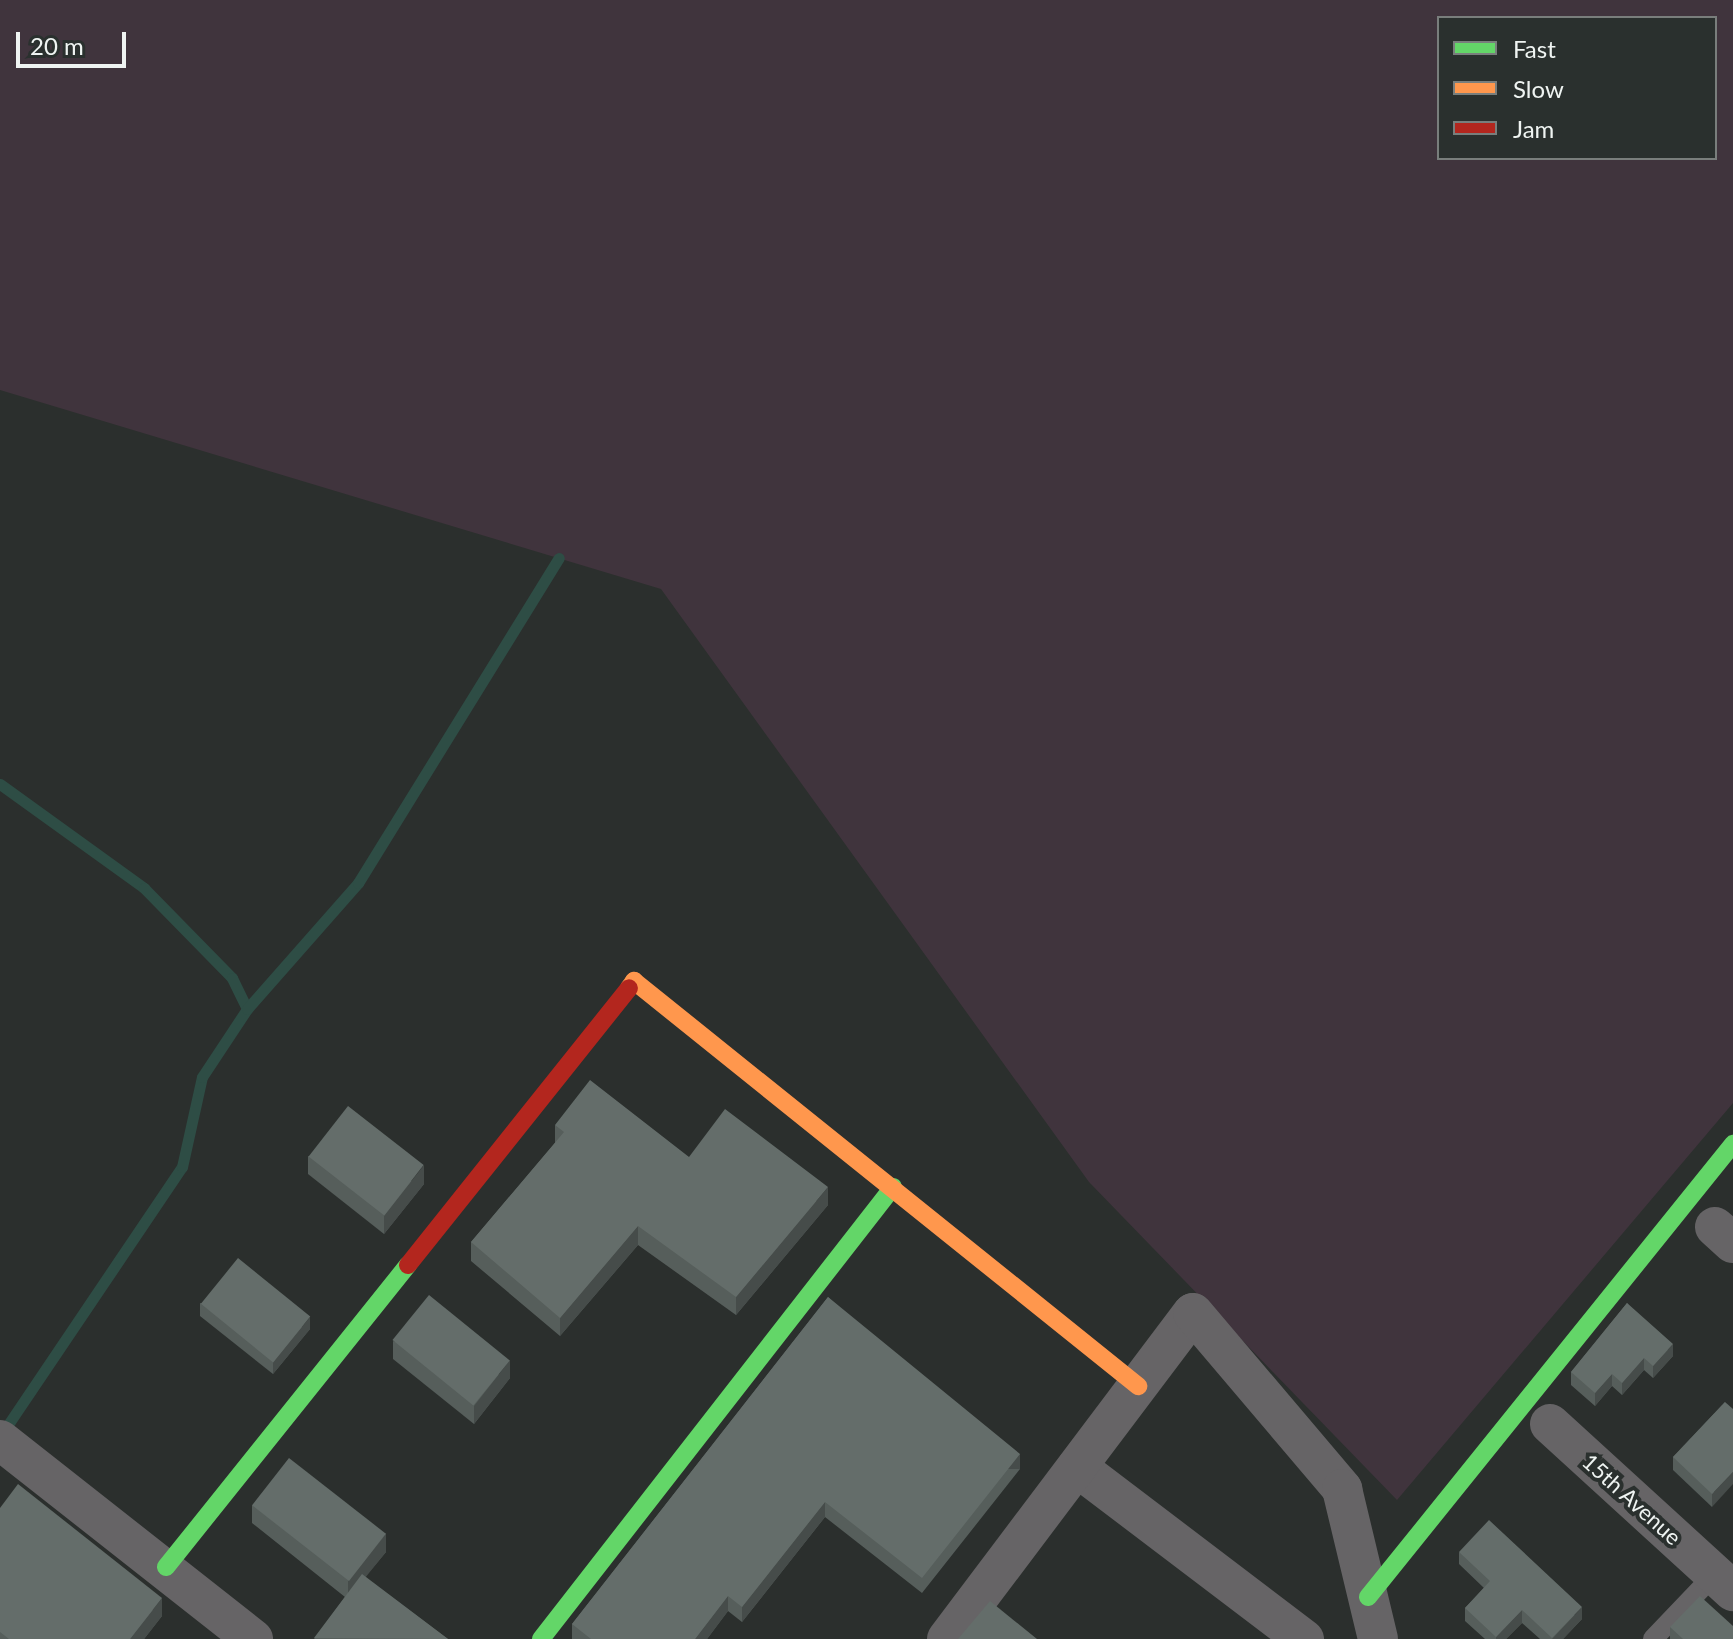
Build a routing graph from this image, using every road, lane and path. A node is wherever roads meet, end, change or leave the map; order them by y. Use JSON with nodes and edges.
{"nodes":[{"id":1,"x":1733,"y":1144,"type":"edge"},
{"id":2,"x":893,"y":1187,"type":"junction"},
{"id":3,"x":1138,"y":1386,"type":"junction"},
{"id":4,"x":1550,"y":1424,"type":"dead end"},
{"id":5,"x":6,"y":1444,"type":"edge"},
{"id":6,"x":1077,"y":1467,"type":"junction"},
{"id":7,"x":166,"y":1567,"type":"junction"},
{"id":8,"x":1724,"y":1583,"type":"edge"},
{"id":9,"x":1368,"y":1597,"type":"junction"},
{"id":10,"x":253,"y":1639,"type":"edge"},
{"id":11,"x":541,"y":1639,"type":"edge"},
{"id":12,"x":947,"y":1639,"type":"edge"},
{"id":13,"x":1304,"y":1639,"type":"edge"},
{"id":14,"x":1378,"y":1639,"type":"edge"},
{"id":15,"x":1653,"y":1639,"type":"edge"}],
"edges":[{"from":1,"to":9,"type":"street"},
{"from":2,"to":3,"type":"street"},
{"from":2,"to":7,"type":"street"},
{"from":2,"to":11,"type":"street"},
{"from":3,"to":6,"type":"street"},
{"from":3,"to":9,"type":"street"},
{"from":4,"to":8,"type":"street","name":"15th Avenue"},
{"from":5,"to":7,"type":"street"},
{"from":6,"to":12,"type":"street"},
{"from":6,"to":13,"type":"street"},
{"from":7,"to":10,"type":"street"},
{"from":8,"to":15,"type":"lane","name":"15th Avenue"},
{"from":9,"to":14,"type":"street"}]}
